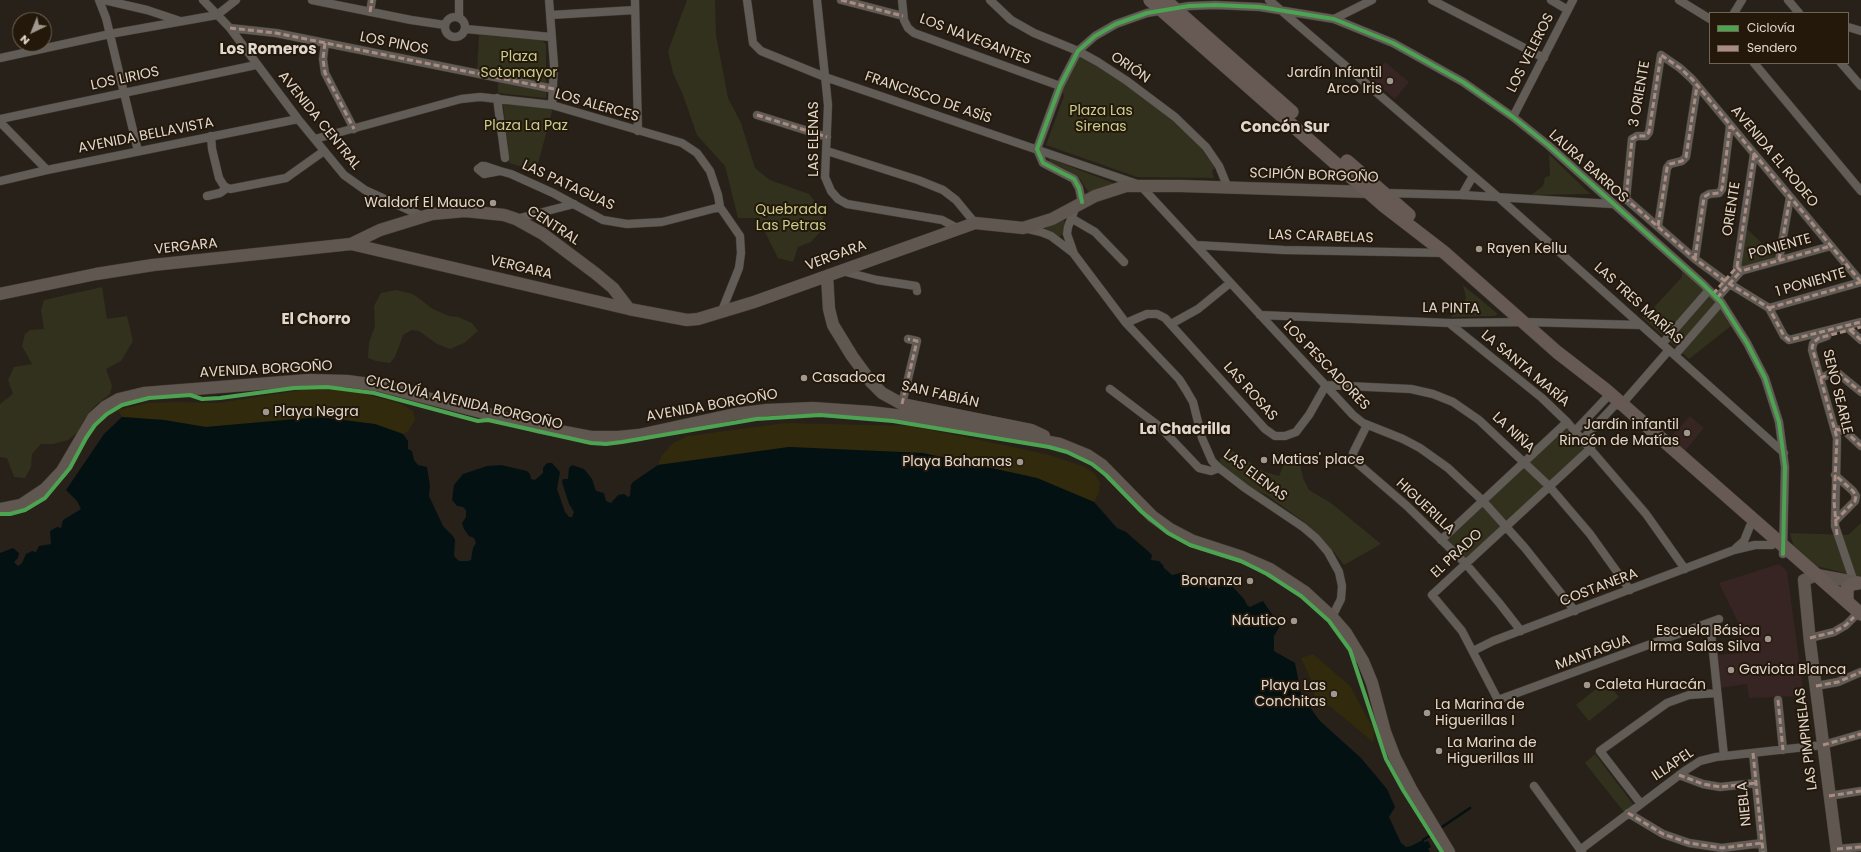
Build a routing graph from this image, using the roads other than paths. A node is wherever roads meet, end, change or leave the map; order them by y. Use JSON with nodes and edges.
{"nodes":[{"id":1,"x":99,"y":0,"type":"edge"},
{"id":2,"x":104,"y":0,"type":"edge"},
{"id":3,"x":203,"y":0,"type":"edge"},
{"id":4,"x":236,"y":0,"type":"edge"},
{"id":5,"x":312,"y":0,"type":"edge"},
{"id":6,"x":372,"y":0,"type":"edge"},
{"id":7,"x":460,"y":0,"type":"edge"},
{"id":8,"x":549,"y":0,"type":"edge"},
{"id":9,"x":635,"y":0,"type":"edge"},
{"id":10,"x":747,"y":0,"type":"edge"},
{"id":11,"x":817,"y":0,"type":"edge"},
{"id":12,"x":841,"y":0,"type":"edge"},
{"id":13,"x":902,"y":0,"type":"edge"},
{"id":14,"x":990,"y":0,"type":"edge"},
{"id":15,"x":1150,"y":0,"type":"edge"},
{"id":16,"x":1269,"y":0,"type":"edge"},
{"id":17,"x":1372,"y":0,"type":"edge"},
{"id":18,"x":1432,"y":0,"type":"edge"},
{"id":19,"x":1551,"y":0,"type":"edge"},
{"id":20,"x":1573,"y":0,"type":"edge"},
{"id":21,"x":1679,"y":0,"type":"edge"},
{"id":22,"x":1742,"y":0,"type":"edge"},
{"id":23,"x":1788,"y":0,"type":"edge"},
{"id":24,"x":1167,"y":6,"type":"edge"},
{"id":25,"x":1279,"y":9,"type":"junction"},
{"id":26,"x":635,"y":10,"type":"junction"},
{"id":27,"x":1568,"y":10,"type":"junction"},
{"id":28,"x":370,"y":12,"type":"junction"},
{"id":29,"x":1735,"y":12,"type":"edge"},
{"id":30,"x":1799,"y":12,"type":"edge"},
{"id":31,"x":551,"y":15,"type":"junction"},
{"id":32,"x":217,"y":16,"type":"junction"},
{"id":33,"x":903,"y":16,"type":"junction"},
{"id":34,"x":459,"y":18,"type":"junction"},
{"id":35,"x":1709,"y":18,"type":"edge"},
{"id":36,"x":1334,"y":19,"type":"junction"},
{"id":37,"x":181,"y":22,"type":"junction"},
{"id":38,"x":445,"y":25,"type":"junction"},
{"id":39,"x":1849,"y":27,"type":"edge"},
{"id":40,"x":230,"y":28,"type":"junction"},
{"id":41,"x":466,"y":29,"type":"junction"},
{"id":42,"x":1861,"y":30,"type":"edge"},
{"id":43,"x":110,"y":34,"type":"junction"},
{"id":44,"x":551,"y":37,"type":"junction"},
{"id":45,"x":325,"y":44,"type":"junction"},
{"id":46,"x":1078,"y":51,"type":"junction"},
{"id":47,"x":1660,"y":55,"type":"joint"},
{"id":48,"x":0,"y":58,"type":"edge"},
{"id":49,"x":1544,"y":58,"type":"junction"},
{"id":50,"x":1755,"y":64,"type":"edge"},
{"id":51,"x":1842,"y":64,"type":"edge"},
{"id":52,"x":256,"y":65,"type":"junction"},
{"id":53,"x":825,"y":77,"type":"junction"},
{"id":54,"x":1060,"y":86,"type":"junction"},
{"id":55,"x":1697,"y":86,"type":"junction"},
{"id":56,"x":1861,"y":86,"type":"edge"},
{"id":57,"x":554,"y":89,"type":"junction"},
{"id":58,"x":124,"y":93,"type":"junction"},
{"id":59,"x":497,"y":98,"type":"junction"},
{"id":60,"x":552,"y":105,"type":"junction"},
{"id":61,"x":757,"y":115,"type":"dead end"},
{"id":62,"x":1513,"y":118,"type":"junction"},
{"id":63,"x":298,"y":119,"type":"junction"},
{"id":64,"x":0,"y":120,"type":"edge"},
{"id":65,"x":1730,"y":126,"type":"junction"},
{"id":66,"x":354,"y":129,"type":"junction"},
{"id":67,"x":638,"y":131,"type":"junction"},
{"id":68,"x":211,"y":136,"type":"junction"},
{"id":69,"x":827,"y":137,"type":"junction"},
{"id":70,"x":315,"y":139,"type":"junction"},
{"id":71,"x":1037,"y":149,"type":"junction"},
{"id":72,"x":138,"y":151,"type":"junction"},
{"id":73,"x":324,"y":151,"type":"junction"},
{"id":74,"x":827,"y":151,"type":"junction"},
{"id":75,"x":1754,"y":154,"type":"junction"},
{"id":76,"x":506,"y":158,"type":"dead end"},
{"id":77,"x":47,"y":170,"type":"junction"},
{"id":78,"x":500,"y":171,"type":"dead end"},
{"id":79,"x":1473,"y":176,"type":"junction"},
{"id":80,"x":0,"y":181,"type":"edge"},
{"id":81,"x":1140,"y":186,"type":"junction"},
{"id":82,"x":227,"y":188,"type":"junction"},
{"id":83,"x":1228,"y":188,"type":"junction"},
{"id":84,"x":1861,"y":191,"type":"edge"},
{"id":85,"x":1369,"y":192,"type":"junction"},
{"id":86,"x":1384,"y":193,"type":"junction"},
{"id":87,"x":1462,"y":195,"type":"junction"},
{"id":88,"x":207,"y":196,"type":"dead end"},
{"id":89,"x":1498,"y":197,"type":"junction"},
{"id":90,"x":1790,"y":197,"type":"junction"},
{"id":91,"x":574,"y":204,"type":"junction"},
{"id":92,"x":1079,"y":204,"type":"junction"},
{"id":93,"x":1612,"y":204,"type":"junction"},
{"id":94,"x":720,"y":207,"type":"junction"},
{"id":95,"x":422,"y":216,"type":"junction"},
{"id":96,"x":1071,"y":218,"type":"junction"},
{"id":97,"x":516,"y":219,"type":"junction"},
{"id":98,"x":975,"y":223,"type":"junction"},
{"id":99,"x":1658,"y":226,"type":"junction"},
{"id":100,"x":957,"y":228,"type":"junction"},
{"id":101,"x":1023,"y":228,"type":"junction"},
{"id":102,"x":351,"y":244,"type":"junction"},
{"id":103,"x":1196,"y":245,"type":"junction"},
{"id":104,"x":1831,"y":246,"type":"junction"},
{"id":105,"x":1445,"y":253,"type":"junction"},
{"id":106,"x":1074,"y":254,"type":"junction"},
{"id":107,"x":1695,"y":259,"type":"junction"},
{"id":108,"x":1779,"y":260,"type":"junction"},
{"id":109,"x":1124,"y":262,"type":"dead end"},
{"id":110,"x":1739,"y":269,"type":"junction"},
{"id":111,"x":840,"y":271,"type":"junction"},
{"id":112,"x":827,"y":276,"type":"junction"},
{"id":113,"x":1727,"y":282,"type":"junction"},
{"id":114,"x":1861,"y":282,"type":"edge"},
{"id":115,"x":1230,"y":283,"type":"junction"},
{"id":116,"x":917,"y":291,"type":"dead end"},
{"id":117,"x":0,"y":294,"type":"edge"},
{"id":118,"x":1715,"y":296,"type":"junction"},
{"id":119,"x":1769,"y":308,"type":"junction"},
{"id":120,"x":629,"y":309,"type":"junction"},
{"id":121,"x":721,"y":313,"type":"junction"},
{"id":122,"x":1260,"y":315,"type":"junction"},
{"id":123,"x":1523,"y":322,"type":"junction"},
{"id":124,"x":1861,"y":322,"type":"edge"},
{"id":125,"x":1126,"y":323,"type":"junction"},
{"id":126,"x":1450,"y":323,"type":"junction"},
{"id":127,"x":1171,"y":324,"type":"junction"},
{"id":128,"x":1641,"y":325,"type":"junction"},
{"id":129,"x":1861,"y":327,"type":"edge"},
{"id":130,"x":1850,"y":330,"type":"junction"},
{"id":131,"x":908,"y":339,"type":"dead end"},
{"id":132,"x":1861,"y":340,"type":"edge"},
{"id":133,"x":1662,"y":344,"type":"junction"},
{"id":134,"x":1672,"y":352,"type":"junction"},
{"id":135,"x":1820,"y":378,"type":"junction"},
{"id":136,"x":1326,"y":385,"type":"junction"},
{"id":137,"x":1110,"y":389,"type":"dead end"},
{"id":138,"x":1861,"y":392,"type":"edge"},
{"id":139,"x":1613,"y":401,"type":"junction"},
{"id":140,"x":902,"y":404,"type":"junction"},
{"id":141,"x":1567,"y":422,"type":"junction"},
{"id":142,"x":1367,"y":425,"type":"junction"},
{"id":143,"x":1835,"y":429,"type":"junction"},
{"id":144,"x":1575,"y":431,"type":"junction"},
{"id":145,"x":1583,"y":439,"type":"junction"},
{"id":146,"x":1051,"y":442,"type":"junction"},
{"id":147,"x":1861,"y":446,"type":"edge"},
{"id":148,"x":1591,"y":448,"type":"junction"},
{"id":149,"x":1784,"y":453,"type":"junction"},
{"id":150,"x":1525,"y":462,"type":"junction"},
{"id":151,"x":1219,"y":468,"type":"junction"},
{"id":152,"x":1835,"y":475,"type":"junction"},
{"id":153,"x":1550,"y":486,"type":"junction"},
{"id":154,"x":1483,"y":501,"type":"junction"},
{"id":155,"x":0,"y":509,"type":"edge"},
{"id":156,"x":1835,"y":520,"type":"junction"},
{"id":157,"x":1506,"y":526,"type":"junction"},
{"id":158,"x":1750,"y":526,"type":"junction"},
{"id":159,"x":1441,"y":540,"type":"junction"},
{"id":160,"x":1780,"y":549,"type":"junction"},
{"id":161,"x":1734,"y":550,"type":"junction"},
{"id":162,"x":1466,"y":564,"type":"junction"},
{"id":163,"x":1685,"y":569,"type":"junction"},
{"id":164,"x":1813,"y":576,"type":"junction"},
{"id":165,"x":1858,"y":583,"type":"edge"},
{"id":166,"x":1630,"y":590,"type":"junction"},
{"id":167,"x":1847,"y":601,"type":"junction"},
{"id":168,"x":1575,"y":612,"type":"junction"},
{"id":169,"x":1332,"y":617,"type":"junction"},
{"id":170,"x":1859,"y":618,"type":"edge"},
{"id":171,"x":1719,"y":619,"type":"dead end"},
{"id":172,"x":1710,"y":623,"type":"junction"},
{"id":173,"x":1521,"y":631,"type":"junction"},
{"id":174,"x":1810,"y":638,"type":"junction"},
{"id":175,"x":1473,"y":651,"type":"junction"},
{"id":176,"x":1861,"y":672,"type":"edge"},
{"id":177,"x":1816,"y":686,"type":"junction"},
{"id":178,"x":1717,"y":693,"type":"junction"},
{"id":179,"x":1498,"y":700,"type":"joint"},
{"id":180,"x":1778,"y":700,"type":"dead end"},
{"id":181,"x":1861,"y":734,"type":"edge"},
{"id":182,"x":1823,"y":745,"type":"junction"},
{"id":183,"x":1783,"y":750,"type":"junction"},
{"id":184,"x":1753,"y":753,"type":"junction"},
{"id":185,"x":1724,"y":756,"type":"junction"},
{"id":186,"x":1679,"y":775,"type":"junction"},
{"id":187,"x":1756,"y":783,"type":"junction"},
{"id":188,"x":1534,"y":786,"type":"dead end"},
{"id":189,"x":1861,"y":791,"type":"edge"},
{"id":190,"x":1829,"y":796,"type":"junction"},
{"id":191,"x":1641,"y":804,"type":"junction"},
{"id":192,"x":1628,"y":813,"type":"junction"},
{"id":193,"x":1861,"y":847,"type":"edge"},
{"id":194,"x":1763,"y":848,"type":"edge"},
{"id":195,"x":1448,"y":849,"type":"edge"},
{"id":196,"x":1581,"y":851,"type":"edge"},
{"id":197,"x":1837,"y":851,"type":"edge"}],
"edges":[{"from":1,"to":43,"type":"street"},
{"from":2,"to":37,"type":"street"},
{"from":3,"to":32,"type":"street","name":"AVENIDA CENTRAL"},
{"from":4,"to":32,"type":"street"},
{"from":5,"to":28,"type":"street"},
{"from":6,"to":28,"type":"street"},
{"from":7,"to":34,"type":"street"},
{"from":8,"to":31,"type":"street"},
{"from":9,"to":26,"type":"street"},
{"from":10,"to":53,"type":"street","name":"FRANCISCO DE ASÍS"},
{"from":11,"to":53,"type":"street","name":"LAS ELENAS"},
{"from":12,"to":33,"type":"street"},
{"from":13,"to":33,"type":"street","name":"LOS NAVEGANTES"},
{"from":14,"to":46,"type":"street","name":"ORIÓN"},
{"from":15,"to":24,"type":"main road"},
{"from":16,"to":25,"type":"street","name":"LAS TRES MARÍAS"},
{"from":17,"to":36,"type":"street"},
{"from":18,"to":49,"type":"street"},
{"from":19,"to":27,"type":"street"},
{"from":20,"to":27,"type":"street","name":"LOS VELEROS"},
{"from":21,"to":35,"type":"street"},
{"from":22,"to":29,"type":"street"},
{"from":23,"to":30,"type":"street"},
{"from":24,"to":25,"type":"street","name":"LAURA BARROS"},
{"from":24,"to":46,"type":"street","name":"LAURA BARROS"},
{"from":24,"to":85,"type":"main road"},
{"from":24,"to":86,"type":"main road"},
{"from":25,"to":36,"type":"street","name":"LAURA BARROS"},
{"from":25,"to":79,"type":"street","name":"LAS TRES MARÍAS"},
{"from":26,"to":31,"type":"street"},
{"from":26,"to":67,"type":"street"},
{"from":27,"to":49,"type":"street","name":"LOS VELEROS"},
{"from":28,"to":38,"type":"street"},
{"from":31,"to":44,"type":"street"},
{"from":32,"to":37,"type":"street"},
{"from":32,"to":40,"type":"street","name":"AVENIDA CENTRAL"},
{"from":33,"to":54,"type":"street","name":"LOS NAVEGANTES"},
{"from":34,"to":38,"type":"street"},
{"from":34,"to":41,"type":"street"},
{"from":36,"to":62,"type":"street","name":"LAURA BARROS"},
{"from":37,"to":43,"type":"street"},
{"from":38,"to":41,"type":"street"},
{"from":39,"to":42,"type":"street"},
{"from":40,"to":45,"type":"street","name":"LOS PINOS"},
{"from":40,"to":52,"type":"street","name":"AVENIDA CENTRAL"},
{"from":41,"to":44,"type":"street"},
{"from":43,"to":48,"type":"street"},
{"from":43,"to":58,"type":"street"},
{"from":44,"to":57,"type":"street"},
{"from":45,"to":57,"type":"street","name":"LOS PINOS"},
{"from":45,"to":66,"type":"street"},
{"from":46,"to":54,"type":"street","name":"LAURA BARROS"},
{"from":46,"to":83,"type":"street","name":"ORIÓN"},
{"from":47,"to":55,"type":"street","name":"AVENIDA EL RODEO"},
{"from":47,"to":99,"type":"street","name":"3 ORIENTE"},
{"from":49,"to":62,"type":"street","name":"LOS VELEROS"},
{"from":50,"to":84,"type":"street"},
{"from":51,"to":56,"type":"street"},
{"from":52,"to":58,"type":"street","name":"LOS LIRIOS"},
{"from":52,"to":63,"type":"street","name":"AVENIDA CENTRAL"},
{"from":53,"to":69,"type":"street","name":"LAS ELENAS"},
{"from":53,"to":71,"type":"street","name":"FRANCISCO DE ASÍS"},
{"from":54,"to":71,"type":"street","name":"LAURA BARROS"},
{"from":55,"to":65,"type":"street","name":"AVENIDA EL RODEO"},
{"from":55,"to":99,"type":"street"},
{"from":57,"to":60,"type":"street"},
{"from":58,"to":64,"type":"street","name":"LOS LIRIOS"},
{"from":58,"to":72,"type":"street"},
{"from":59,"to":60,"type":"street","name":"LOS ALERCES"},
{"from":59,"to":66,"type":"street","name":"LOS ALERCES"},
{"from":59,"to":76,"type":"street"},
{"from":60,"to":67,"type":"street","name":"LOS ALERCES"},
{"from":61,"to":69,"type":"street"},
{"from":62,"to":93,"type":"street","name":"LAURA BARROS"},
{"from":63,"to":68,"type":"street","name":"AVENIDA BELLAVISTA"},
{"from":63,"to":70,"type":"street","name":"AVENIDA CENTRAL"},
{"from":64,"to":77,"type":"street"},
{"from":65,"to":75,"type":"street","name":"AVENIDA EL RODEO"},
{"from":65,"to":107,"type":"street"},
{"from":66,"to":70,"type":"street","name":"LOS ALERCES"},
{"from":67,"to":94,"type":"street","name":"LOS ALERCES"},
{"from":68,"to":72,"type":"street","name":"AVENIDA BELLAVISTA"},
{"from":68,"to":82,"type":"street"},
{"from":69,"to":74,"type":"street","name":"LAS ELENAS"},
{"from":70,"to":73,"type":"street","name":"AVENIDA CENTRAL"},
{"from":71,"to":81,"type":"street","name":"FRANCISCO DE ASÍS"},
{"from":71,"to":92,"type":"street"},
{"from":72,"to":77,"type":"street","name":"AVENIDA BELLAVISTA"},
{"from":73,"to":82,"type":"street"},
{"from":73,"to":95,"type":"street","name":"AVENIDA CENTRAL"},
{"from":74,"to":98,"type":"street"},
{"from":74,"to":100,"type":"street","name":"LAS ELENAS"},
{"from":75,"to":90,"type":"street","name":"AVENIDA EL RODEO"},
{"from":75,"to":110,"type":"street","name":"ORIENTE"},
{"from":77,"to":80,"type":"street","name":"AVENIDA BELLAVISTA"},
{"from":78,"to":91,"type":"street","name":"LAS PATAGUAS"},
{"from":79,"to":87,"type":"street"},
{"from":79,"to":89,"type":"street","name":"LAS TRES MARÍAS"},
{"from":81,"to":83,"type":"street","name":"SCIPIÓN BORGOÑO"},
{"from":81,"to":92,"type":"street","name":"SCIPIÓN BORGOÑO"},
{"from":81,"to":103,"type":"street","name":"LOS PESCADORES"},
{"from":82,"to":88,"type":"street"},
{"from":83,"to":85,"type":"street","name":"SCIPIÓN BORGOÑO"},
{"from":85,"to":86,"type":"street","name":"SCIPIÓN BORGOÑO"},
{"from":85,"to":105,"type":"main road"},
{"from":86,"to":87,"type":"street","name":"SCIPIÓN BORGOÑO"},
{"from":86,"to":105,"type":"main road"},
{"from":87,"to":89,"type":"street","name":"SCIPIÓN BORGOÑO"},
{"from":89,"to":93,"type":"street","name":"SCIPIÓN BORGOÑO"},
{"from":89,"to":128,"type":"street","name":"LAS TRES MARÍAS"},
{"from":90,"to":104,"type":"street","name":"AVENIDA EL RODEO"},
{"from":90,"to":108,"type":"street"},
{"from":91,"to":94,"type":"street","name":"LAS PATAGUAS"},
{"from":91,"to":97,"type":"street"},
{"from":92,"to":96,"type":"street","name":"LAS ELENAS"},
{"from":92,"to":101,"type":"street","name":"SCIPIÓN BORGOÑO"},
{"from":93,"to":118,"type":"street","name":"LAURA BARROS"},
{"from":94,"to":121,"type":"street","name":"LOS ALERCES"},
{"from":95,"to":97,"type":"street","name":"CENTRAL"},
{"from":95,"to":102,"type":"street","name":"CENTRAL"},
{"from":96,"to":106,"type":"street","name":"LAS ELENAS"},
{"from":96,"to":109,"type":"street"},
{"from":97,"to":120,"type":"street","name":"CENTRAL"},
{"from":98,"to":100,"type":"street","name":"VERGARA"},
{"from":98,"to":101,"type":"street","name":"VERGARA"},
{"from":99,"to":107,"type":"street"},
{"from":100,"to":111,"type":"street","name":"VERGARA"},
{"from":101,"to":106,"type":"street","name":"LAS ELENAS"},
{"from":102,"to":117,"type":"street","name":"VERGARA"},
{"from":102,"to":120,"type":"street","name":"VERGARA"},
{"from":103,"to":105,"type":"street","name":"LAS CARABELAS"},
{"from":103,"to":115,"type":"street","name":"LOS PESCADORES"},
{"from":104,"to":108,"type":"street","name":"PONIENTE"},
{"from":104,"to":114,"type":"street","name":"AVENIDA EL RODEO"},
{"from":105,"to":123,"type":"main road"},
{"from":106,"to":125,"type":"street","name":"LAS ELENAS"},
{"from":107,"to":113,"type":"street"},
{"from":108,"to":110,"type":"street","name":"PONIENTE"},
{"from":110,"to":113,"type":"street"},
{"from":111,"to":112,"type":"street","name":"VERGARA"},
{"from":111,"to":116,"type":"street"},
{"from":112,"to":121,"type":"street","name":"VERGARA"},
{"from":112,"to":140,"type":"street","name":"SAN FABIÁN"},
{"from":113,"to":118,"type":"street"},
{"from":113,"to":119,"type":"street"},
{"from":114,"to":119,"type":"street","name":"1 PONIENTE"},
{"from":115,"to":122,"type":"street","name":"LOS PESCADORES"},
{"from":115,"to":127,"type":"street"},
{"from":118,"to":133,"type":"street"},
{"from":118,"to":134,"type":"street"},
{"from":118,"to":149,"type":"street","name":"LAURA BARROS"},
{"from":119,"to":124,"type":"street"},
{"from":120,"to":121,"type":"street","name":"VERGARA"},
{"from":122,"to":126,"type":"street","name":"LA PINTA"},
{"from":122,"to":136,"type":"street","name":"LOS PESCADORES"},
{"from":123,"to":126,"type":"street","name":"LA PINTA"},
{"from":123,"to":128,"type":"street","name":"LA PINTA"},
{"from":123,"to":139,"type":"main road"},
{"from":125,"to":127,"type":"street","name":"LAS ROSAS"},
{"from":125,"to":151,"type":"street","name":"LAS ELENAS"},
{"from":126,"to":141,"type":"street","name":"LA SANTA MARÍA"},
{"from":127,"to":136,"type":"street","name":"LAS ROSAS"},
{"from":128,"to":133,"type":"street","name":"LAS TRES MARÍAS"},
{"from":129,"to":130,"type":"street","name":"SENO SEARLE"},
{"from":130,"to":132,"type":"street"},
{"from":130,"to":135,"type":"street","name":"SENO SEARLE"},
{"from":131,"to":140,"type":"street"},
{"from":133,"to":134,"type":"street","name":"LAS TRES MARÍAS"},
{"from":134,"to":139,"type":"street"},
{"from":134,"to":149,"type":"street","name":"LAS TRES MARÍAS"},
{"from":135,"to":138,"type":"street"},
{"from":135,"to":143,"type":"street","name":"SENO SEARLE"},
{"from":136,"to":142,"type":"street","name":"LOS PESCADORES"},
{"from":136,"to":150,"type":"street","name":"LA NIÑA"},
{"from":137,"to":151,"type":"street"},
{"from":139,"to":144,"type":"street"},
{"from":139,"to":145,"type":"street"},
{"from":139,"to":158,"type":"main road"},
{"from":139,"to":160,"type":"main road"},
{"from":140,"to":146,"type":"street","name":"SAN FABIÁN"},
{"from":141,"to":144,"type":"street","name":"LA SANTA MARÍA"},
{"from":141,"to":150,"type":"street","name":"EL PRADO"},
{"from":142,"to":154,"type":"street","name":"LOS PESCADORES"},
{"from":142,"to":159,"type":"street","name":"HIGUERILLA"},
{"from":143,"to":147,"type":"street"},
{"from":143,"to":152,"type":"street","name":"SENO SEARLE"},
{"from":144,"to":145,"type":"street","name":"LA SANTA MARÍA"},
{"from":145,"to":148,"type":"street","name":"LA SANTA MARÍA"},
{"from":146,"to":155,"type":"street","name":"AVENIDA BORGOÑO"},
{"from":146,"to":169,"type":"street","name":"AVENIDA BORGOÑO"},
{"from":148,"to":153,"type":"street","name":"EL PRADO"},
{"from":148,"to":163,"type":"street","name":"LA SANTA MARÍA"},
{"from":149,"to":160,"type":"street","name":"LAURA BARROS"},
{"from":150,"to":153,"type":"street","name":"LA NIÑA"},
{"from":150,"to":154,"type":"street","name":"EL PRADO"},
{"from":151,"to":169,"type":"street","name":"LAS ELENAS"},
{"from":152,"to":156,"type":"street","name":"SENO SEARLE"},
{"from":152,"to":156,"type":"street"},
{"from":153,"to":157,"type":"street","name":"EL PRADO"},
{"from":153,"to":166,"type":"street","name":"LA NIÑA"},
{"from":154,"to":157,"type":"street","name":"LOS PESCADORES"},
{"from":154,"to":159,"type":"street","name":"EL PRADO"},
{"from":156,"to":165,"type":"street","name":"SENO SEARLE"},
{"from":157,"to":162,"type":"street","name":"EL PRADO"},
{"from":157,"to":168,"type":"street","name":"LOS PESCADORES"},
{"from":158,"to":160,"type":"main road"},
{"from":158,"to":161,"type":"street","name":"COSTANERA"},
{"from":159,"to":162,"type":"street","name":"HIGUERILLA"},
{"from":160,"to":161,"type":"street","name":"COSTANERA"},
{"from":160,"to":164,"type":"main road"},
{"from":161,"to":163,"type":"street","name":"COSTANERA"},
{"from":162,"to":173,"type":"street","name":"HIGUERILLA"},
{"from":162,"to":175,"type":"street","name":"EL PRADO"},
{"from":163,"to":166,"type":"street","name":"COSTANERA"},
{"from":164,"to":165,"type":"street"},
{"from":164,"to":167,"type":"main road"},
{"from":164,"to":170,"type":"main road"},
{"from":164,"to":174,"type":"street","name":"LAS PIMPINELAS"},
{"from":165,"to":167,"type":"main road"},
{"from":166,"to":168,"type":"street","name":"COSTANERA"},
{"from":167,"to":170,"type":"main road"},
{"from":168,"to":173,"type":"street","name":"COSTANERA"},
{"from":169,"to":195,"type":"street","name":"AVENIDA BORGOÑO"},
{"from":170,"to":174,"type":"street"},
{"from":171,"to":172,"type":"street","name":"MANTAGUA"},
{"from":172,"to":178,"type":"street"},
{"from":172,"to":179,"type":"street","name":"MANTAGUA"},
{"from":173,"to":175,"type":"street","name":"COSTANERA"},
{"from":174,"to":177,"type":"street","name":"LAS PIMPINELAS"},
{"from":175,"to":179,"type":"street","name":"EL PRADO"},
{"from":176,"to":177,"type":"street"},
{"from":177,"to":182,"type":"street","name":"LAS PIMPINELAS"},
{"from":178,"to":185,"type":"street"},
{"from":178,"to":191,"type":"street"},
{"from":180,"to":183,"type":"street"},
{"from":181,"to":182,"type":"street","name":"ILLAPEL"},
{"from":182,"to":183,"type":"street","name":"ILLAPEL"},
{"from":182,"to":190,"type":"street","name":"LAS PIMPINELAS"},
{"from":183,"to":184,"type":"street","name":"ILLAPEL"},
{"from":184,"to":185,"type":"street","name":"ILLAPEL"},
{"from":184,"to":187,"type":"street","name":"NIEBLA"},
{"from":185,"to":186,"type":"street","name":"ILLAPEL"},
{"from":186,"to":187,"type":"street"},
{"from":186,"to":191,"type":"street","name":"ILLAPEL"},
{"from":187,"to":194,"type":"street","name":"NIEBLA"},
{"from":188,"to":196,"type":"street"},
{"from":189,"to":190,"type":"street"},
{"from":190,"to":197,"type":"street","name":"LAS PIMPINELAS"},
{"from":191,"to":192,"type":"street","name":"ILLAPEL"},
{"from":192,"to":194,"type":"street"},
{"from":192,"to":196,"type":"street","name":"ILLAPEL"},
{"from":193,"to":197,"type":"street"}]}
